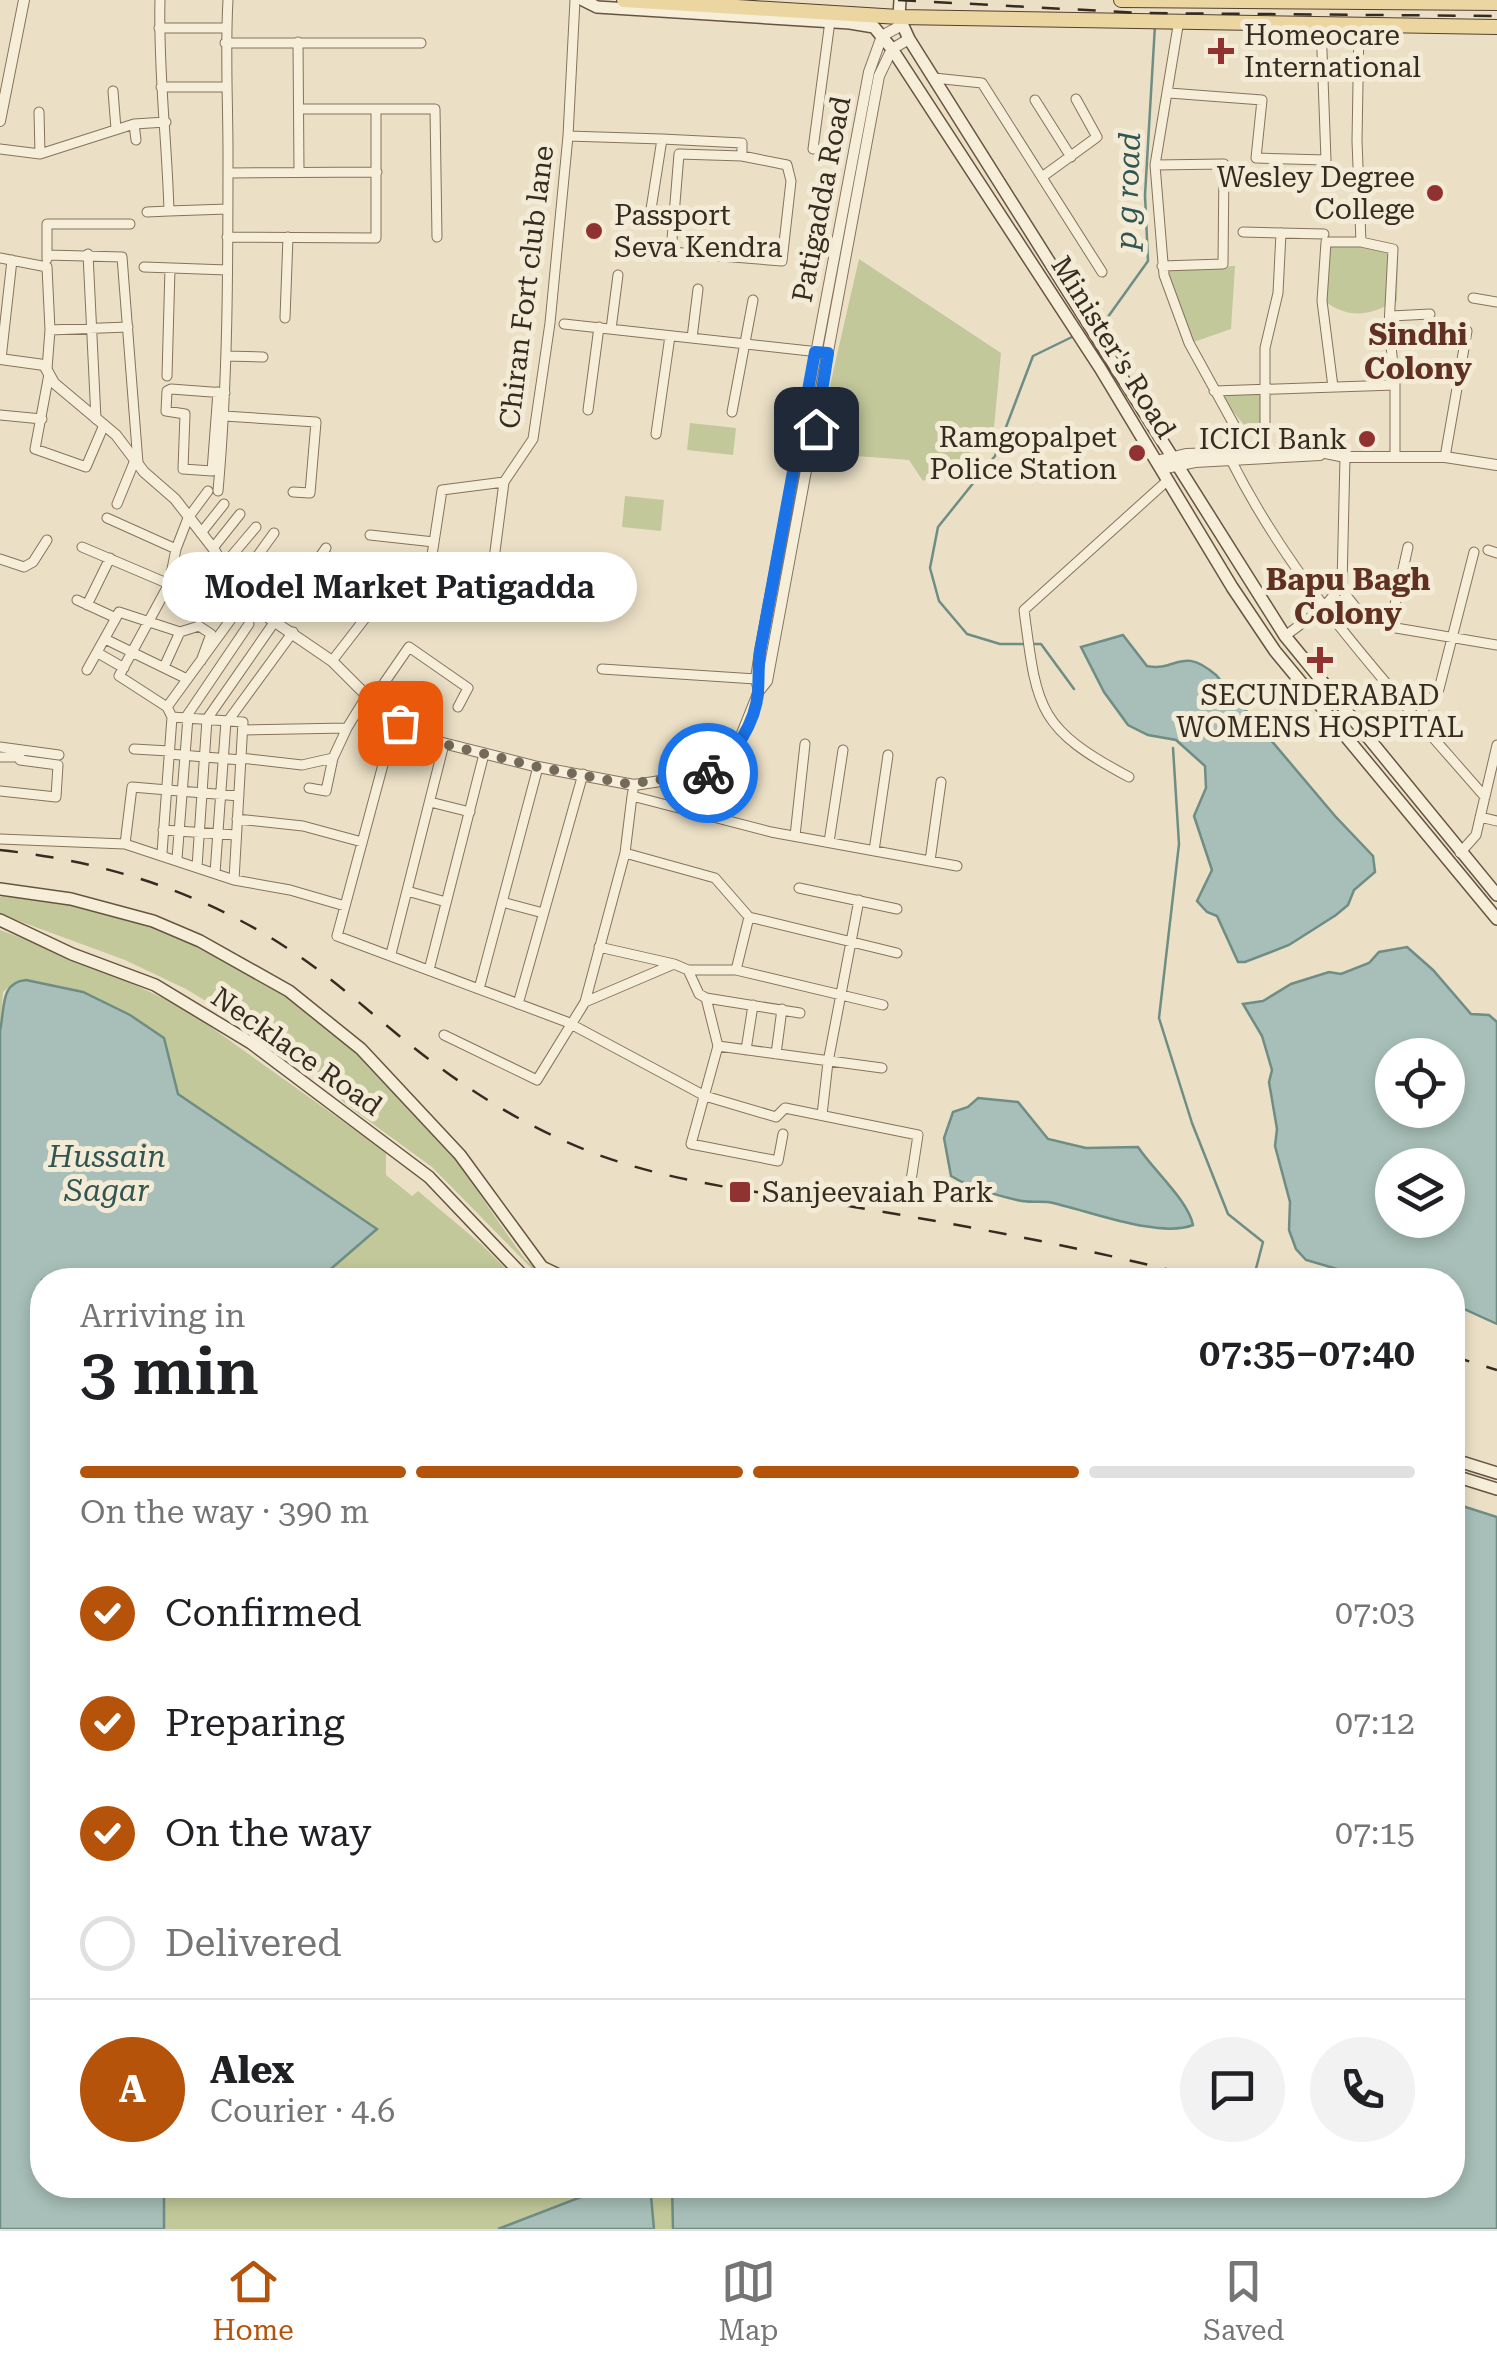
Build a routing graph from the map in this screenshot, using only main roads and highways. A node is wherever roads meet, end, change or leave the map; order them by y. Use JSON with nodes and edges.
{"nodes":[{"id":1,"x":584,"y":0,"type":"edge"},
{"id":2,"x":624,"y":0,"type":"edge"},
{"id":3,"x":900,"y":0,"type":"edge"},
{"id":4,"x":1121,"y":0,"type":"edge"},
{"id":5,"x":1133,"y":0,"type":"edge"},
{"id":6,"x":1168,"y":1,"type":"edge"},
{"id":7,"x":1310,"y":1,"type":"edge"},
{"id":8,"x":1480,"y":1,"type":"edge"},
{"id":9,"x":1412,"y":2,"type":"edge"},
{"id":10,"x":1361,"y":3,"type":"junction"},
{"id":11,"x":1384,"y":3,"type":"junction"},
{"id":12,"x":1497,"y":3,"type":"edge"},
{"id":13,"x":901,"y":21,"type":"junction"},
{"id":14,"x":1360,"y":25,"type":"junction"},
{"id":15,"x":1384,"y":25,"type":"junction"},
{"id":16,"x":1497,"y":27,"type":"edge"},
{"id":17,"x":0,"y":889,"type":"edge"},
{"id":18,"x":1497,"y":895,"type":"edge"},
{"id":19,"x":1497,"y":919,"type":"edge"},
{"id":20,"x":0,"y":920,"type":"edge"},
{"id":21,"x":542,"y":1267,"type":"edge"},
{"id":22,"x":518,"y":1268,"type":"edge"},
{"id":23,"x":1465,"y":1463,"type":"edge"},
{"id":24,"x":1497,"y":1473,"type":"edge"},
{"id":25,"x":1465,"y":1479,"type":"edge"},
{"id":26,"x":1497,"y":1488,"type":"edge"}],
"edges":[{"from":1,"to":19,"type":"main road","name":"Minister's Road"},
{"from":2,"to":13,"type":"main road"},
{"from":3,"to":13,"type":"main road"},
{"from":4,"to":5,"type":"main road"},
{"from":5,"to":6,"type":"main road"},
{"from":6,"to":7,"type":"main road"},
{"from":7,"to":10,"type":"main road"},
{"from":8,"to":9,"type":"main road"},
{"from":8,"to":12,"type":"main road"},
{"from":9,"to":11,"type":"main road"},
{"from":10,"to":11,"type":"main road"},
{"from":10,"to":14,"type":"main road"},
{"from":11,"to":15,"type":"main road"},
{"from":13,"to":14,"type":"main road"},
{"from":13,"to":18,"type":"main road","name":"Minister's Road"},
{"from":14,"to":15,"type":"main road"},
{"from":15,"to":16,"type":"main road"},
{"from":17,"to":21,"type":"main road","name":"Necklace Road"},
{"from":20,"to":22,"type":"main road","name":"Necklace Road"},
{"from":23,"to":24,"type":"main road"},
{"from":25,"to":26,"type":"main road"}]}
